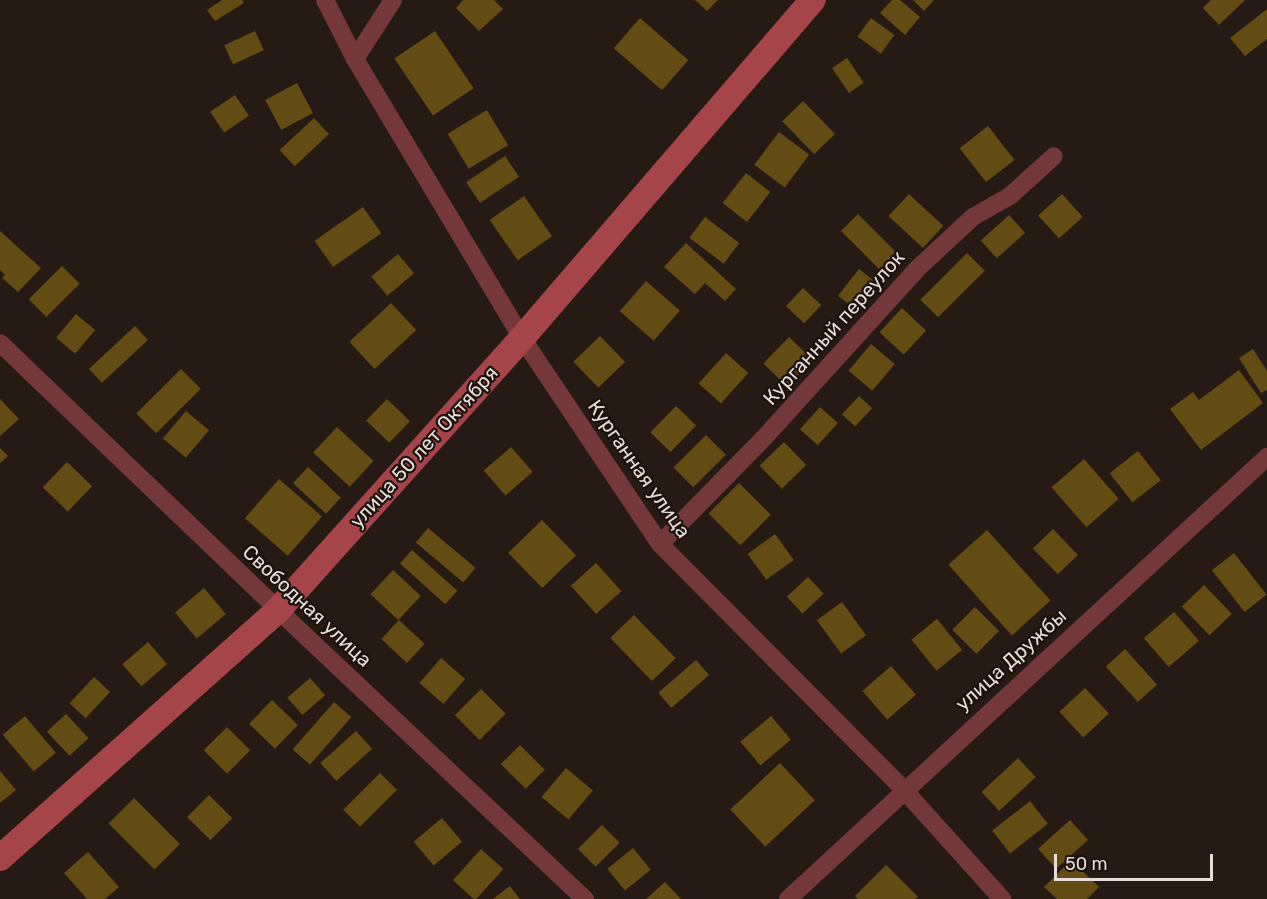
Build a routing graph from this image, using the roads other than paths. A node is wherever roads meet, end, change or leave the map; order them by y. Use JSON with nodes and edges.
{"nodes":[{"id":1,"x":325,"y":0,"type":"edge"},
{"id":2,"x":393,"y":0,"type":"edge"},
{"id":3,"x":813,"y":0,"type":"edge"},
{"id":4,"x":355,"y":58,"type":"junction"},
{"id":5,"x":1054,"y":156,"type":"dead end"},
{"id":6,"x":522,"y":338,"type":"junction"},
{"id":7,"x":0,"y":343,"type":"edge"},
{"id":8,"x":1267,"y":457,"type":"edge"},
{"id":9,"x":660,"y":544,"type":"junction"},
{"id":10,"x":278,"y":610,"type":"junction"},
{"id":11,"x":904,"y":790,"type":"junction"},
{"id":12,"x":0,"y":858,"type":"edge"},
{"id":13,"x":585,"y":899,"type":"edge"},
{"id":14,"x":788,"y":899,"type":"edge"},
{"id":15,"x":1002,"y":899,"type":"edge"}],
"edges":[{"from":1,"to":4,"type":"street","name":"Курганная улица"},
{"from":2,"to":4,"type":"street"},
{"from":3,"to":6,"type":"street","name":"улица 50 лет Октября"},
{"from":4,"to":6,"type":"street","name":"Курганная улица"},
{"from":5,"to":9,"type":"street","name":"Курганный переулок"},
{"from":6,"to":9,"type":"street","name":"Курганная улица"},
{"from":6,"to":10,"type":"street","name":"улица 50 лет Октября"},
{"from":7,"to":10,"type":"street","name":"Свободная улица"},
{"from":8,"to":11,"type":"street","name":"улица Дружбы"},
{"from":9,"to":11,"type":"street","name":"Курганная улица"},
{"from":10,"to":12,"type":"street","name":"улица 50 лет Октября"},
{"from":10,"to":13,"type":"street","name":"Свободная улица"},
{"from":11,"to":14,"type":"street","name":"улица Дружбы"},
{"from":11,"to":15,"type":"street","name":"Курганная улица"}]}
